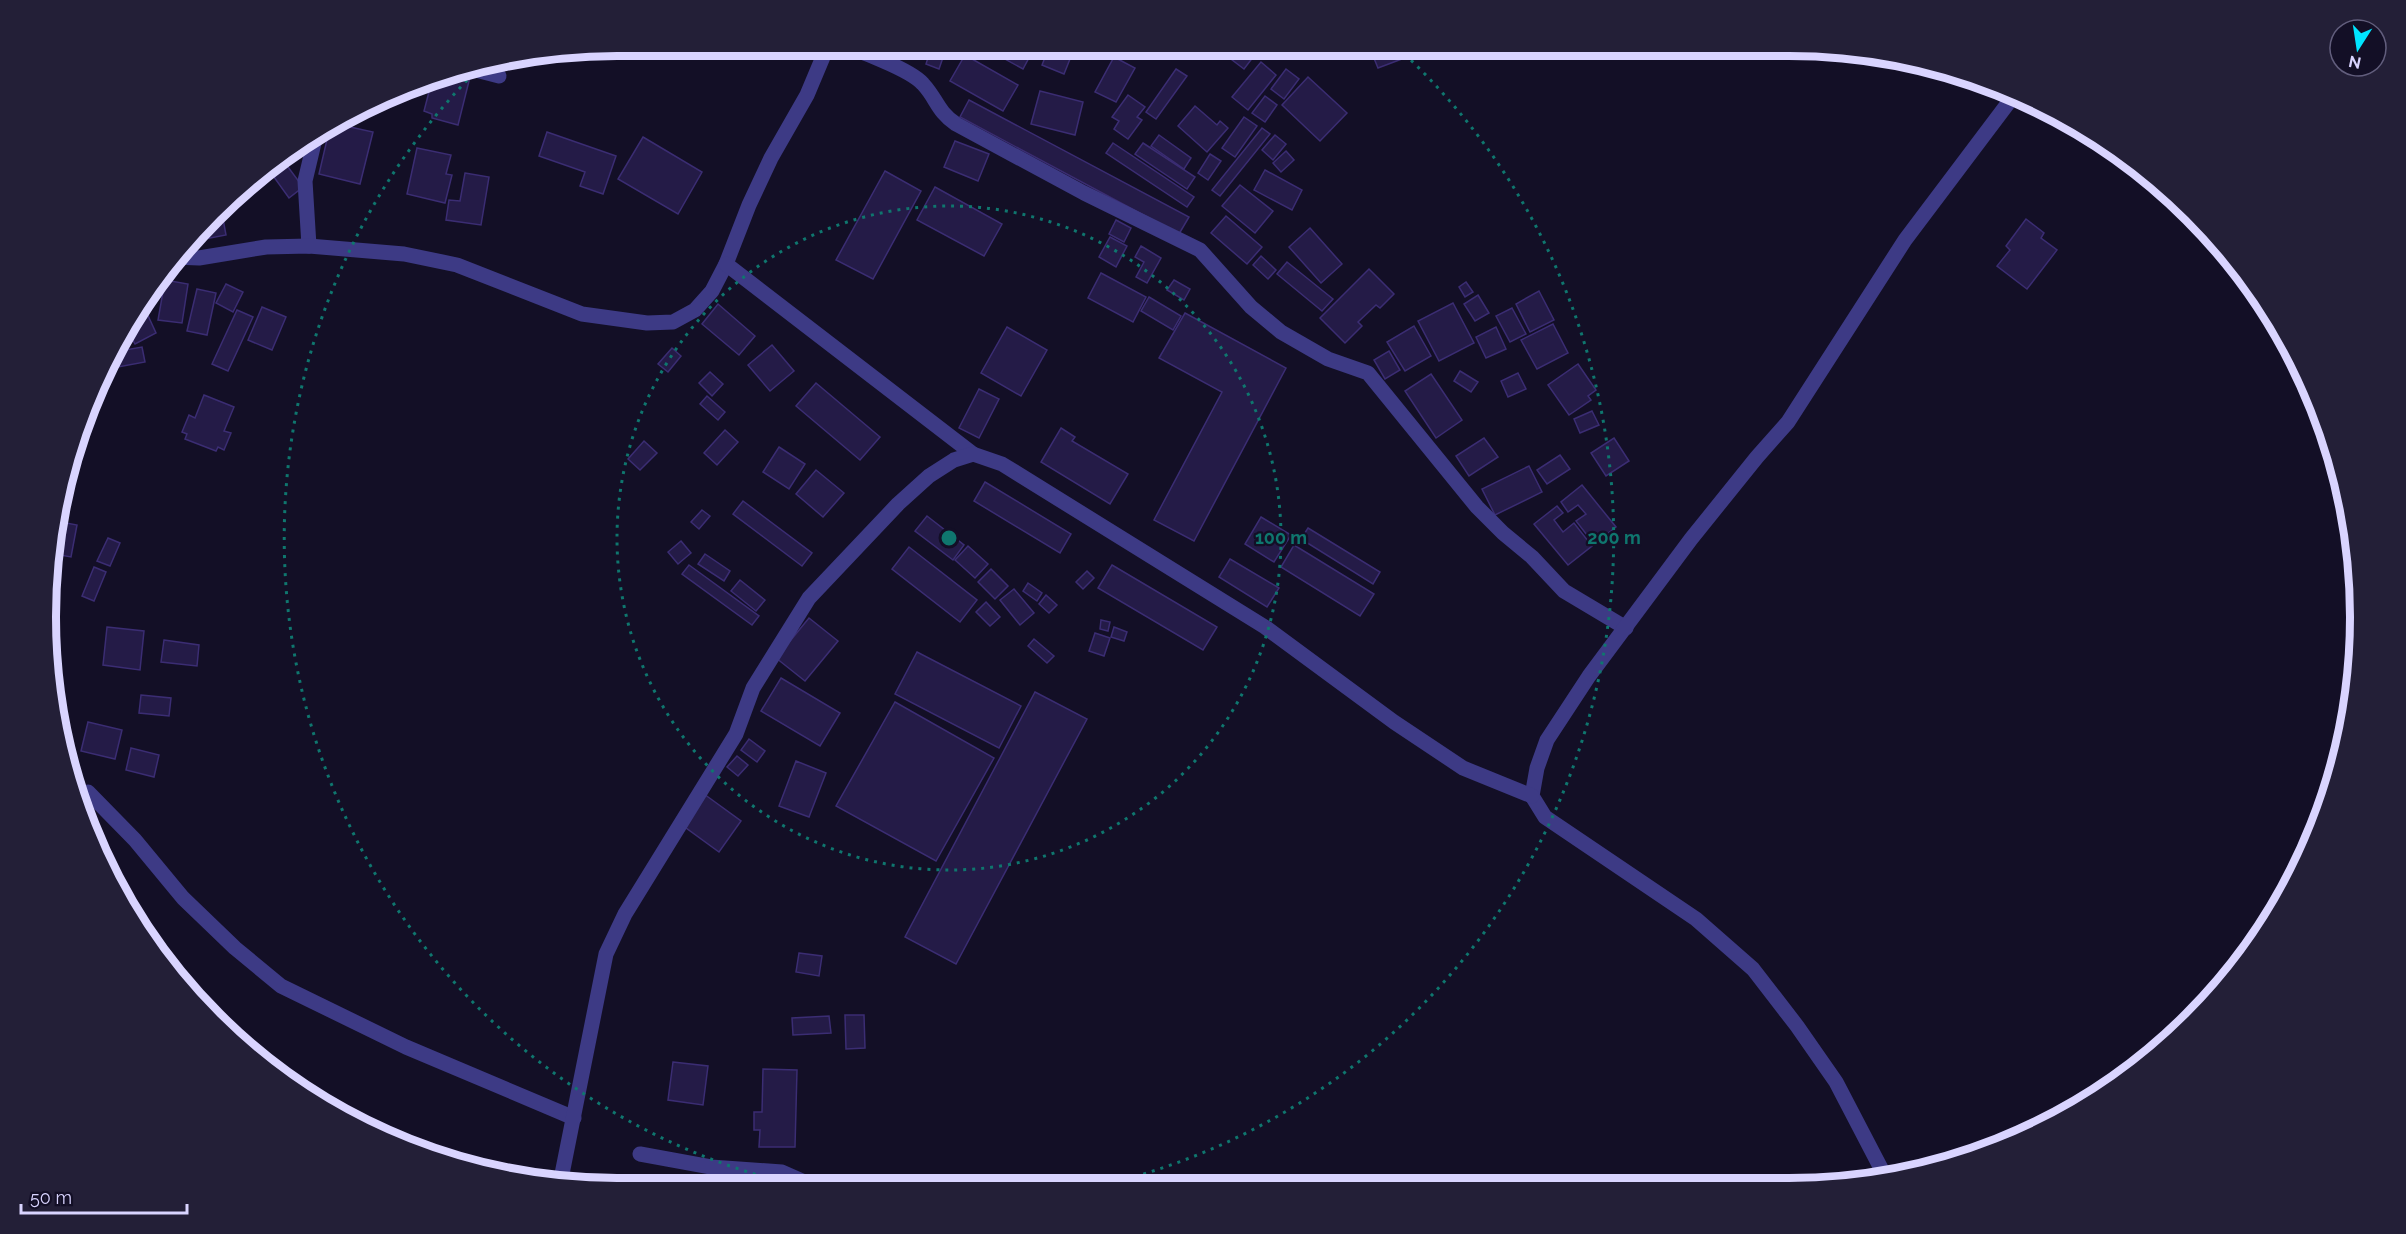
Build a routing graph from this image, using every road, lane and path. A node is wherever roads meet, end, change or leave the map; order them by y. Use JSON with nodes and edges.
{"nodes":[{"id":1,"x":823,"y":56,"type":"edge"},
{"id":2,"x":870,"y":56,"type":"edge"},
{"id":3,"x":484,"y":72,"type":"edge"},
{"id":4,"x":499,"y":76,"type":"dead end"},
{"id":5,"x":2010,"y":101,"type":"edge"},
{"id":6,"x":314,"y":145,"type":"edge"},
{"id":7,"x":309,"y":246,"type":"junction"},
{"id":8,"x":186,"y":258,"type":"edge"},
{"id":9,"x":726,"y":264,"type":"junction"},
{"id":10,"x":973,"y":454,"type":"junction"},
{"id":11,"x":1626,"y":628,"type":"junction"},
{"id":12,"x":88,"y":792,"type":"dead end"},
{"id":13,"x":1532,"y":796,"type":"junction"},
{"id":14,"x":574,"y":1118,"type":"junction"},
{"id":15,"x":640,"y":1154,"type":"dead end"},
{"id":16,"x":1882,"y":1171,"type":"edge"},
{"id":17,"x":562,"y":1175,"type":"edge"},
{"id":18,"x":796,"y":1178,"type":"edge"}],
"edges":[{"from":1,"to":9,"type":"street"},
{"from":2,"to":11,"type":"street"},
{"from":3,"to":4,"type":"street"},
{"from":5,"to":11,"type":"street"},
{"from":6,"to":7,"type":"street"},
{"from":7,"to":8,"type":"street"},
{"from":7,"to":9,"type":"street"},
{"from":9,"to":10,"type":"street"},
{"from":10,"to":13,"type":"street"},
{"from":10,"to":14,"type":"street"},
{"from":11,"to":13,"type":"street"},
{"from":12,"to":14,"type":"street"},
{"from":13,"to":16,"type":"street"},
{"from":14,"to":17,"type":"street"},
{"from":15,"to":18,"type":"street"}]}
